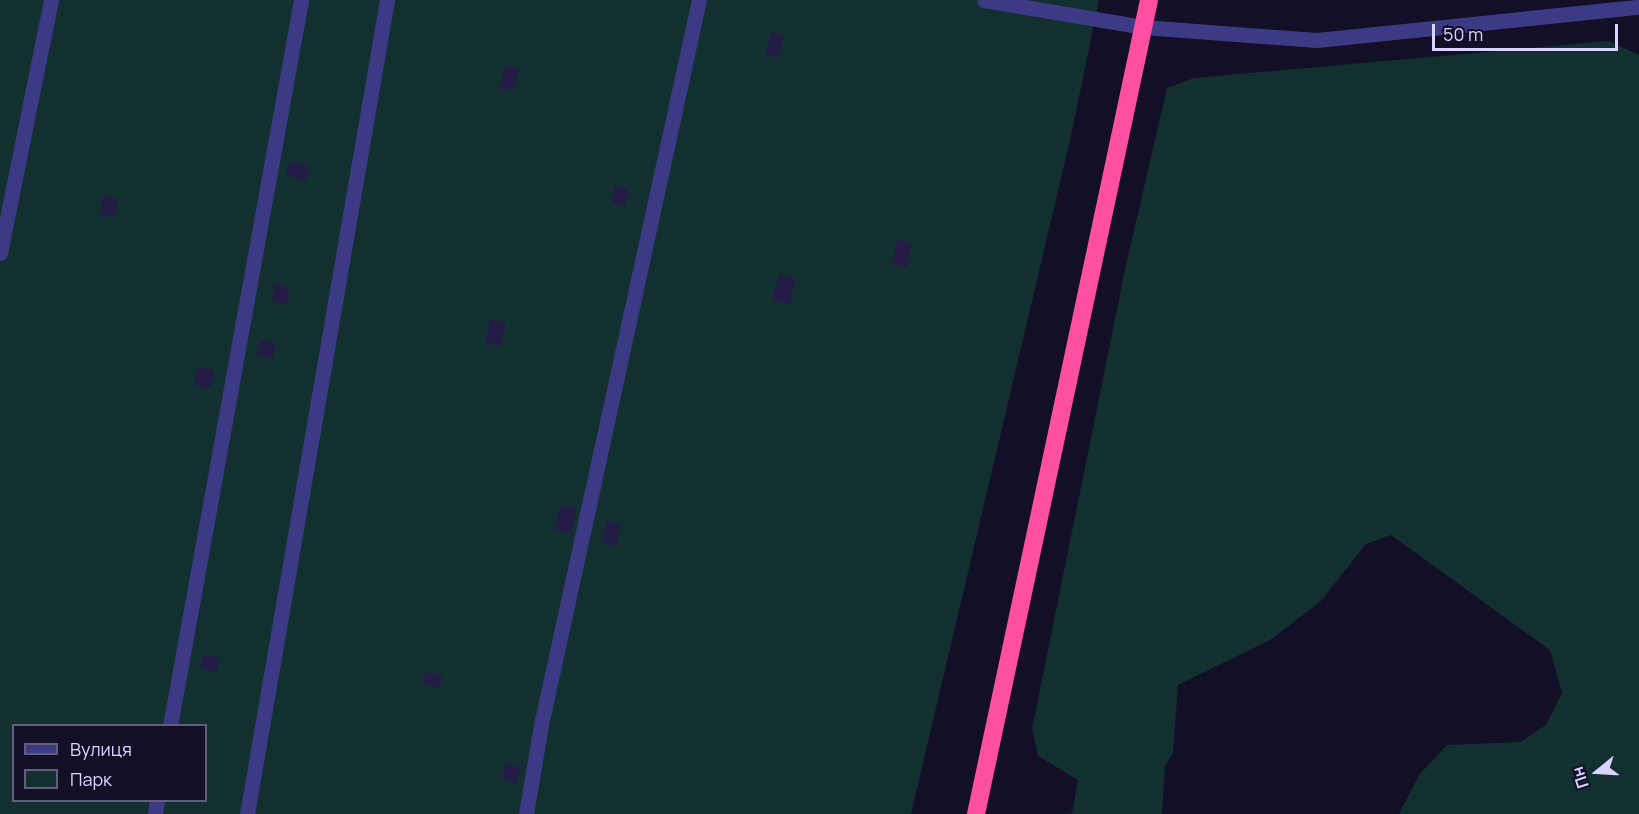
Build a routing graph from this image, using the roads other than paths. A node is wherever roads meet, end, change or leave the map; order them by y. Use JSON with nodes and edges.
{"nodes":[{"id":1,"x":51,"y":0,"type":"edge"},
{"id":2,"x":301,"y":0,"type":"edge"},
{"id":3,"x":387,"y":0,"type":"edge"},
{"id":4,"x":699,"y":0,"type":"edge"},
{"id":5,"x":984,"y":0,"type":"edge"},
{"id":6,"x":1149,"y":0,"type":"edge"},
{"id":7,"x":1639,"y":7,"type":"edge"},
{"id":8,"x":1143,"y":27,"type":"junction"},
{"id":9,"x":0,"y":253,"type":"edge"},
{"id":10,"x":170,"y":724,"type":"edge"},
{"id":11,"x":247,"y":814,"type":"edge"},
{"id":12,"x":526,"y":814,"type":"edge"},
{"id":13,"x":976,"y":814,"type":"edge"}],
"edges":[{"from":1,"to":9,"type":"street"},
{"from":2,"to":10,"type":"street"},
{"from":3,"to":11,"type":"street"},
{"from":4,"to":12,"type":"street"},
{"from":5,"to":8,"type":"street"},
{"from":6,"to":8,"type":"highway"},
{"from":7,"to":8,"type":"street"},
{"from":8,"to":13,"type":"highway"}]}
